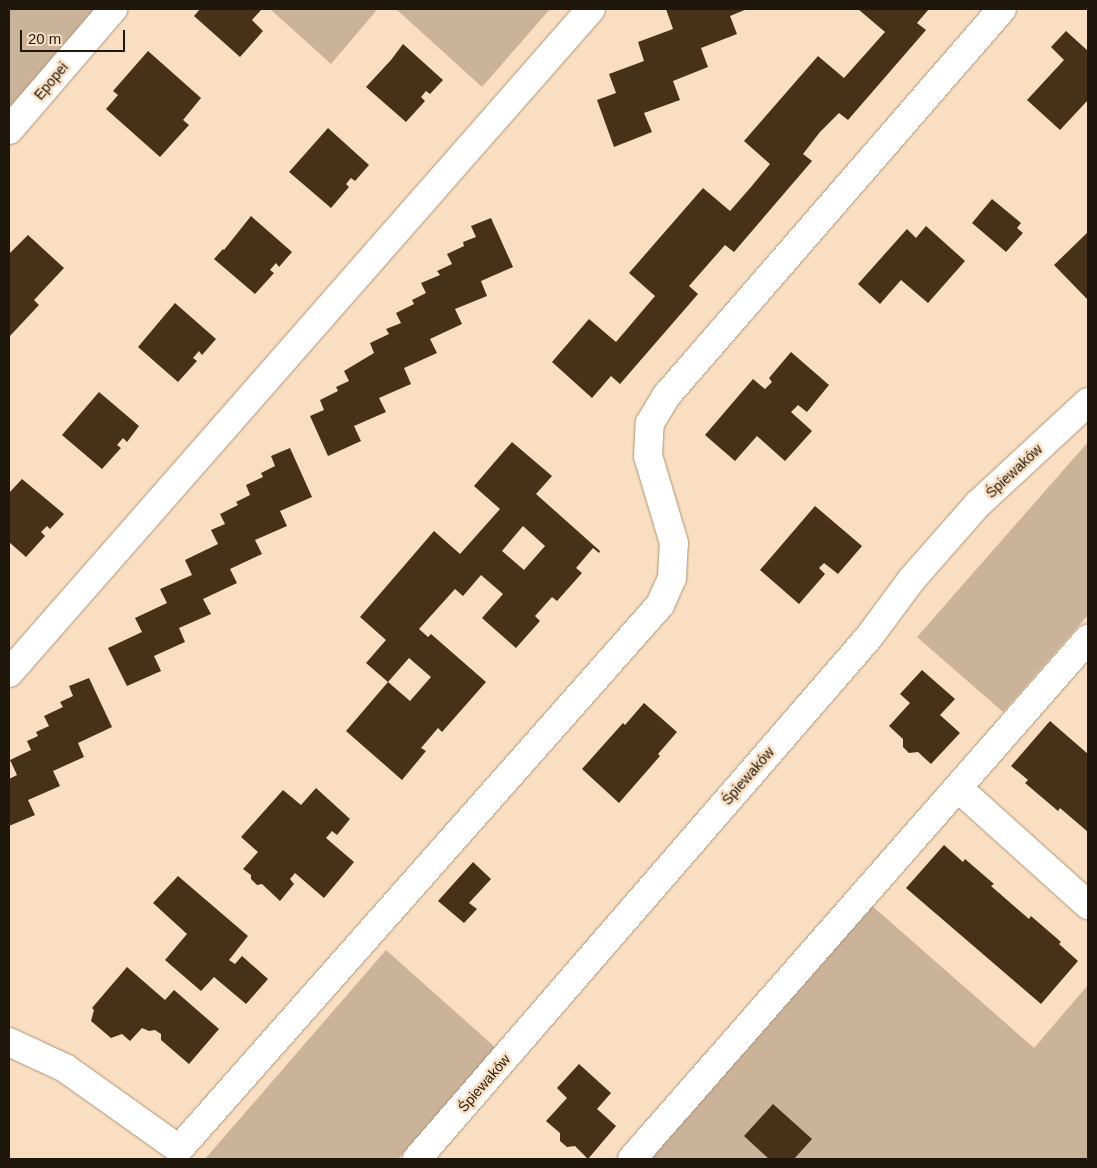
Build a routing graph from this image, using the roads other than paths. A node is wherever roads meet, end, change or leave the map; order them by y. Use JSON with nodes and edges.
{"nodes":[{"id":1,"x":113,"y":9,"type":"edge"},
{"id":2,"x":591,"y":9,"type":"edge"},
{"id":3,"x":1002,"y":9,"type":"edge"},
{"id":4,"x":9,"y":130,"type":"edge"},
{"id":5,"x":1088,"y":402,"type":"edge"},
{"id":6,"x":1088,"y":639,"type":"edge"},
{"id":7,"x":9,"y":673,"type":"edge"},
{"id":8,"x":958,"y":788,"type":"junction"},
{"id":9,"x":1088,"y":904,"type":"edge"},
{"id":10,"x":9,"y":1042,"type":"edge"},
{"id":11,"x":417,"y":1159,"type":"edge"},
{"id":12,"x":632,"y":1159,"type":"edge"}],
"edges":[{"from":1,"to":4,"type":"street","name":"Epopei"},
{"from":2,"to":7,"type":"street"},
{"from":3,"to":10,"type":"street"},
{"from":5,"to":11,"type":"street","name":"Śpiewaków"},
{"from":6,"to":8,"type":"street"},
{"from":8,"to":9,"type":"street"},
{"from":8,"to":12,"type":"street"}]}
